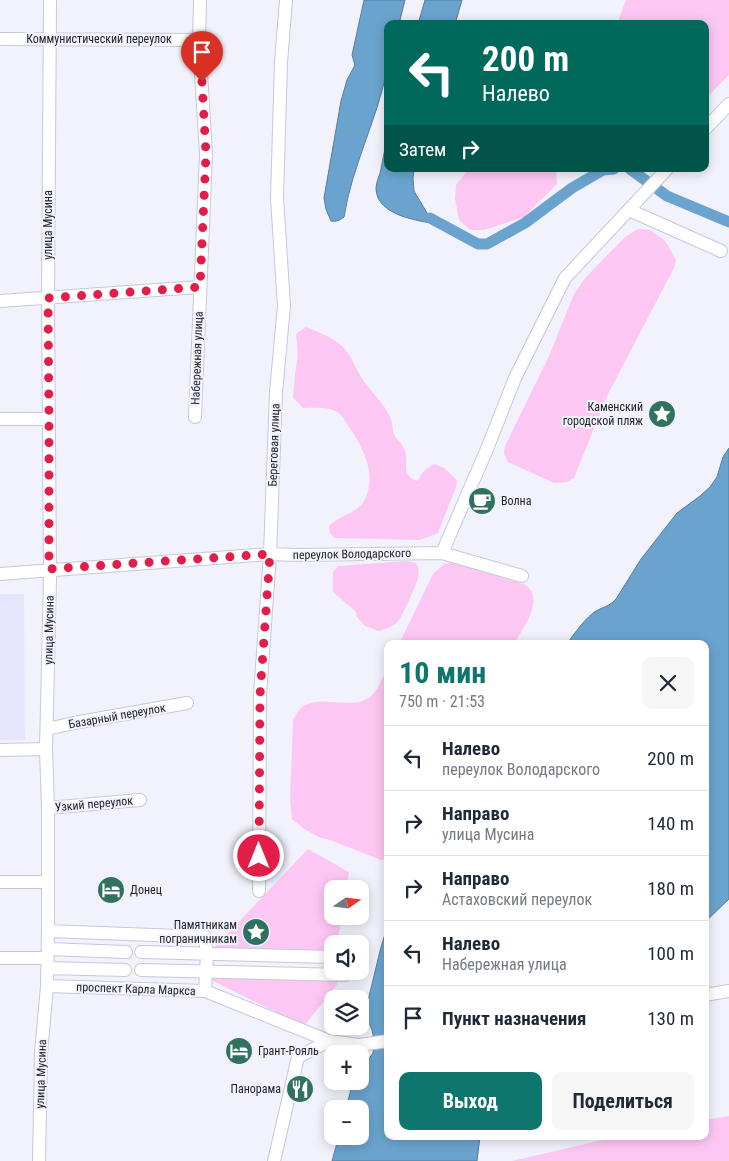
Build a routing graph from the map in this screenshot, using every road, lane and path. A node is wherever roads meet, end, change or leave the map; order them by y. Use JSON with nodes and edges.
{"nodes":[{"id":1,"x":50,"y":0,"type":"edge"},
{"id":2,"x":200,"y":0,"type":"edge"},
{"id":3,"x":286,"y":0,"type":"edge"},
{"id":4,"x":0,"y":39,"type":"edge"},
{"id":5,"x":50,"y":39,"type":"junction"},
{"id":6,"x":199,"y":40,"type":"junction"},
{"id":7,"x":729,"y":104,"type":"edge"},
{"id":8,"x":709,"y":125,"type":"edge"},
{"id":9,"x":663,"y":173,"type":"edge"},
{"id":10,"x":629,"y":210,"type":"junction"},
{"id":11,"x":721,"y":251,"type":"dead end"},
{"id":12,"x":200,"y":287,"type":"junction"},
{"id":13,"x":48,"y":298,"type":"junction"},
{"id":14,"x":0,"y":301,"type":"edge"},
{"id":15,"x":194,"y":417,"type":"dead end"},
{"id":16,"x":0,"y":419,"type":"edge"},
{"id":17,"x":49,"y":419,"type":"junction"},
{"id":18,"x":442,"y":553,"type":"junction"},
{"id":19,"x":270,"y":554,"type":"junction"},
{"id":20,"x":49,"y":569,"type":"junction"},
{"id":21,"x":0,"y":574,"type":"edge"},
{"id":22,"x":522,"y":576,"type":"dead end"},
{"id":23,"x":187,"y":703,"type":"dead end"},
{"id":24,"x":47,"y":730,"type":"junction"},
{"id":25,"x":46,"y":749,"type":"junction"},
{"id":26,"x":0,"y":750,"type":"edge"},
{"id":27,"x":140,"y":800,"type":"dead end"},
{"id":28,"x":48,"y":808,"type":"junction"},
{"id":29,"x":0,"y":882,"type":"edge"},
{"id":30,"x":48,"y":882,"type":"junction"},
{"id":31,"x":259,"y":891,"type":"dead end"},
{"id":32,"x":48,"y":931,"type":"junction"},
{"id":33,"x":126,"y":952,"type":"dead end"},
{"id":34,"x":141,"y":952,"type":"dead end"},
{"id":35,"x":207,"y":954,"type":"junction"},
{"id":36,"x":324,"y":957,"type":"edge"},
{"id":37,"x":0,"y":958,"type":"edge"},
{"id":38,"x":48,"y":958,"type":"junction"},
{"id":39,"x":125,"y":970,"type":"dead end"},
{"id":40,"x":141,"y":970,"type":"dead end"},
{"id":41,"x":206,"y":971,"type":"junction"},
{"id":42,"x":324,"y":974,"type":"edge"},
{"id":43,"x":46,"y":986,"type":"junction"},
{"id":44,"x":205,"y":991,"type":"junction"},
{"id":45,"x":729,"y":991,"type":"edge"},
{"id":46,"x":709,"y":994,"type":"edge"},
{"id":47,"x":329,"y":1041,"type":"junction"},
{"id":48,"x":384,"y":1042,"type":"edge"},
{"id":49,"x":39,"y":1161,"type":"edge"},
{"id":50,"x":274,"y":1161,"type":"edge"}],
"edges":[{"from":1,"to":5,"type":"street","name":"улица Мусина"},
{"from":2,"to":6,"type":"street","name":"Набережная улица"},
{"from":3,"to":19,"type":"street","name":"Береговая улица"},
{"from":4,"to":5,"type":"street","name":"Коммунистический переулок"},
{"from":5,"to":6,"type":"street","name":"Коммунистический переулок"},
{"from":5,"to":13,"type":"street","name":"улица Мусина"},
{"from":6,"to":12,"type":"street","name":"Набережная улица"},
{"from":7,"to":8,"type":"street"},
{"from":9,"to":10,"type":"street"},
{"from":10,"to":11,"type":"street"},
{"from":10,"to":18,"type":"street"},
{"from":12,"to":13,"type":"street"},
{"from":12,"to":15,"type":"street","name":"Набережная улица"},
{"from":13,"to":14,"type":"street"},
{"from":13,"to":17,"type":"street","name":"улица Мусина"},
{"from":16,"to":17,"type":"street"},
{"from":17,"to":20,"type":"street","name":"улица Мусина"},
{"from":18,"to":19,"type":"street","name":"переулок Володарского"},
{"from":18,"to":22,"type":"street","name":"переулок Володарского"},
{"from":19,"to":20,"type":"street","name":"переулок Володарского"},
{"from":19,"to":31,"type":"street","name":"Береговая улица"},
{"from":20,"to":21,"type":"street","name":"переулок Володарского"},
{"from":20,"to":24,"type":"street","name":"улица Мусина"},
{"from":23,"to":24,"type":"street","name":"Базарный переулок"},
{"from":24,"to":25,"type":"street","name":"улица Мусина"},
{"from":25,"to":26,"type":"street"},
{"from":25,"to":28,"type":"street","name":"улица Мусина"},
{"from":27,"to":28,"type":"street","name":"Узкий переулок"},
{"from":28,"to":30,"type":"street","name":"улица Мусина"},
{"from":29,"to":30,"type":"street"},
{"from":30,"to":32,"type":"street","name":"улица Мусина"},
{"from":32,"to":35,"type":"street"},
{"from":32,"to":38,"type":"street","name":"улица Мусина"},
{"from":33,"to":38,"type":"street","name":"проспект Карла Маркса"},
{"from":34,"to":35,"type":"street"},
{"from":35,"to":36,"type":"street"},
{"from":35,"to":41,"type":"street","name":"проспект Карла Маркса"},
{"from":37,"to":38,"type":"street","name":"проспект Карла Маркса"},
{"from":38,"to":39,"type":"street","name":"проспект Карла Маркса"},
{"from":38,"to":43,"type":"street","name":"улица Мусина"},
{"from":40,"to":41,"type":"street","name":"проспект Карла Маркса"},
{"from":41,"to":42,"type":"street","name":"проспект Карла Маркса"},
{"from":41,"to":44,"type":"street","name":"проспект Карла Маркса"},
{"from":43,"to":44,"type":"street","name":"проспект Карла Маркса"},
{"from":43,"to":49,"type":"street","name":"улица Мусина"},
{"from":44,"to":47,"type":"street"},
{"from":45,"to":46,"type":"street"},
{"from":47,"to":48,"type":"street"},
{"from":47,"to":50,"type":"street"}]}
